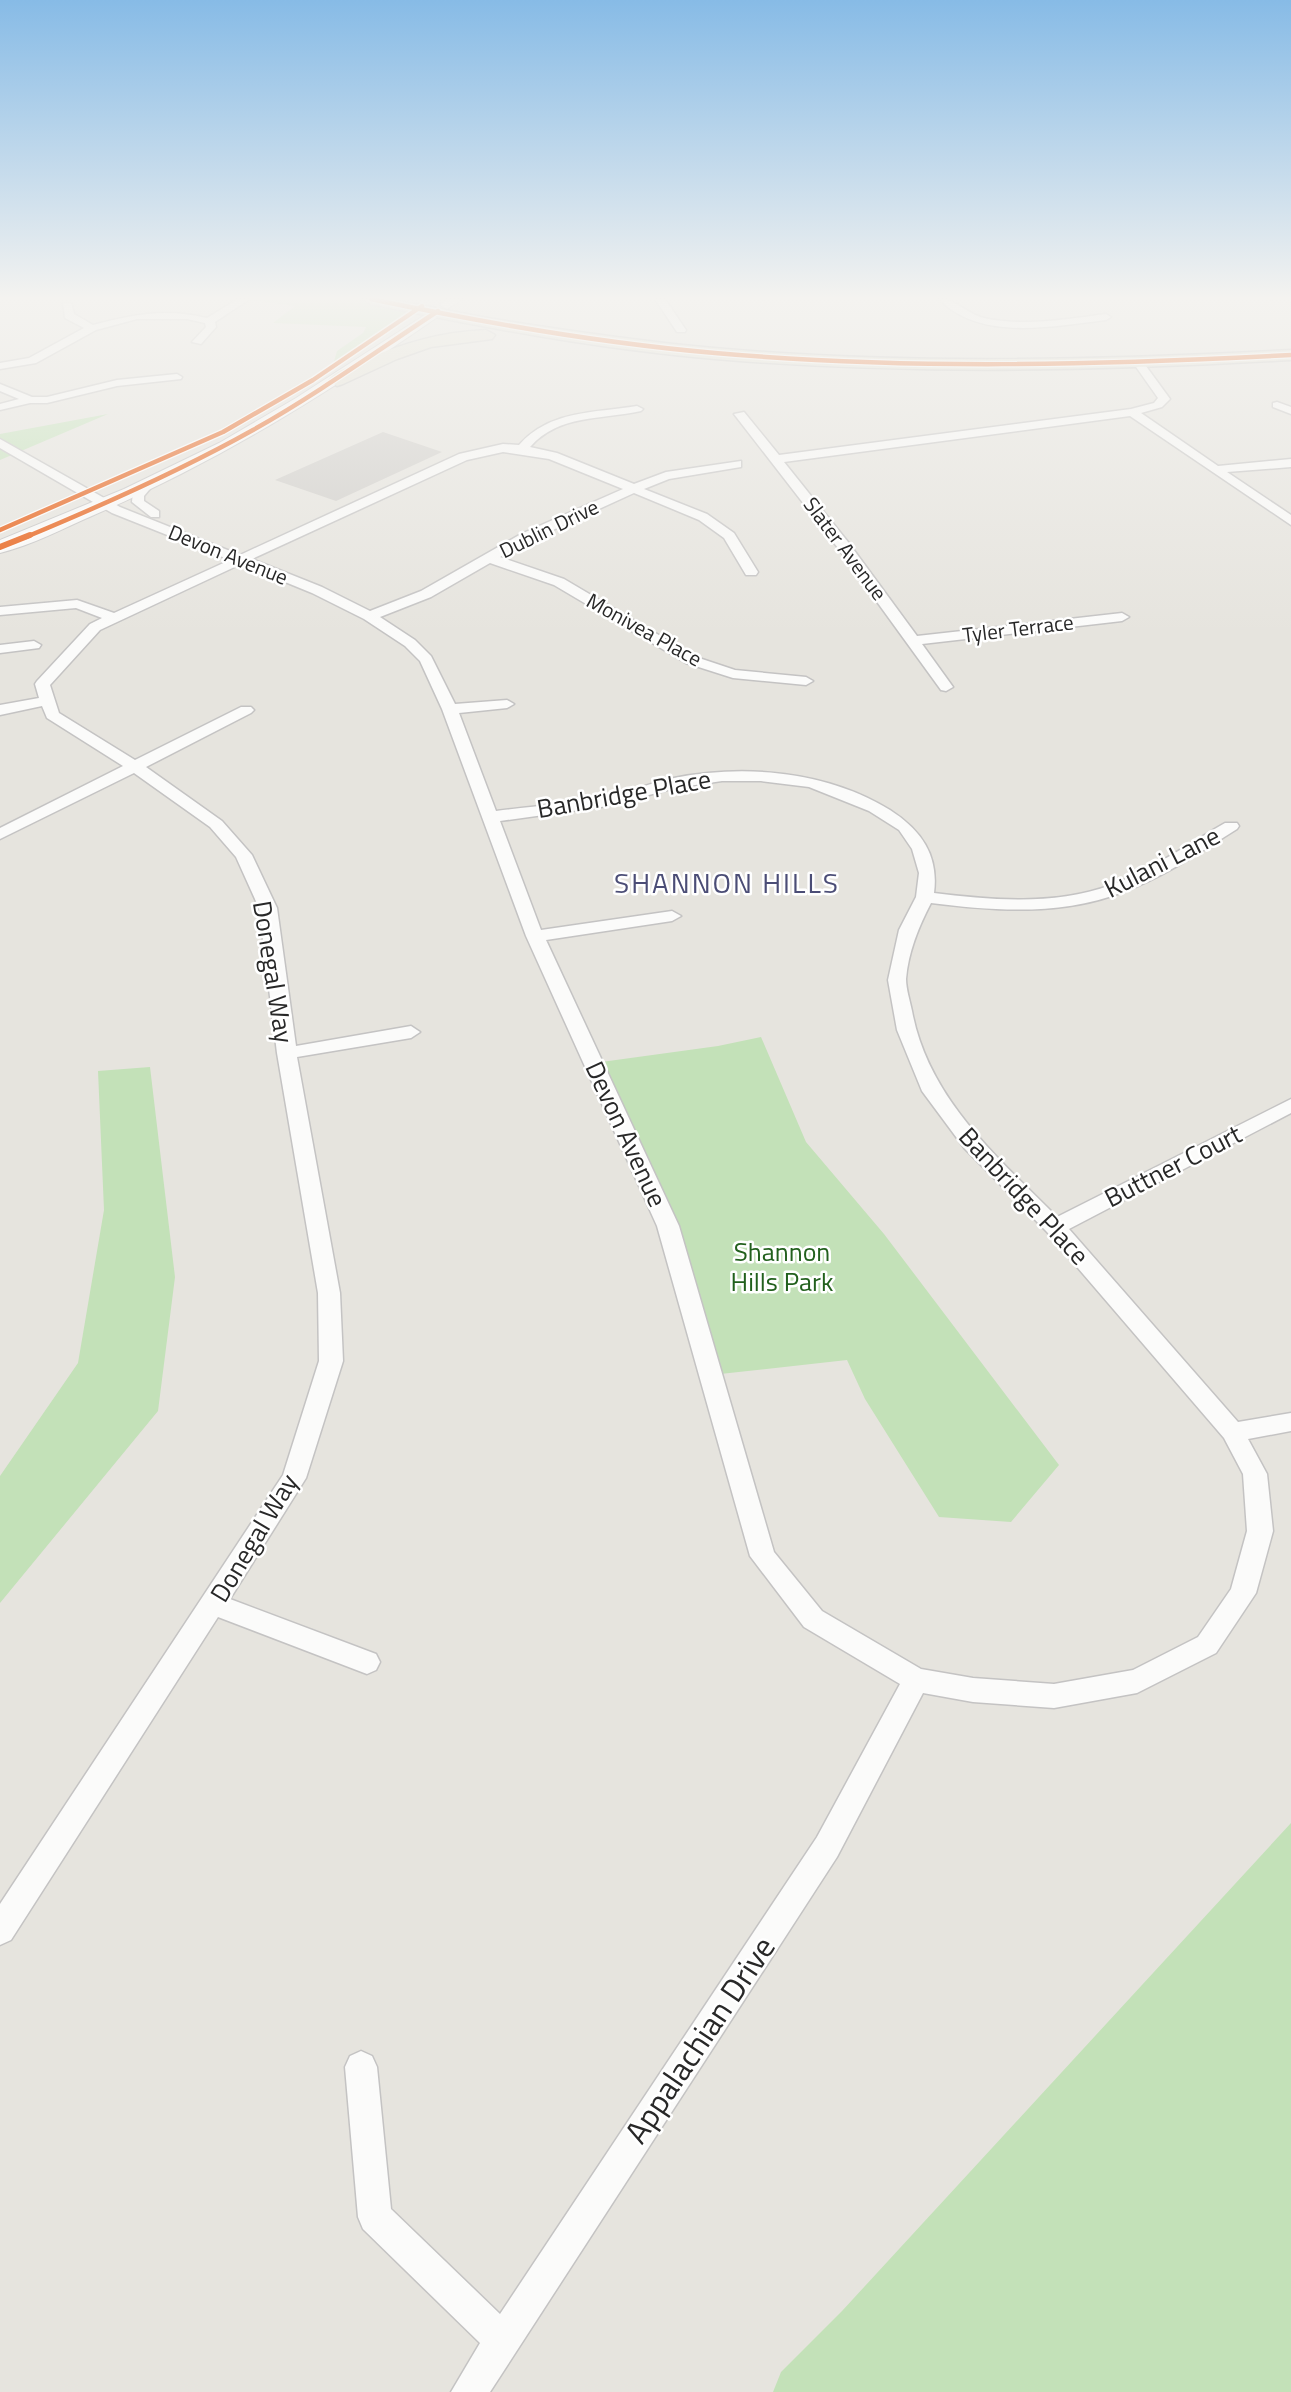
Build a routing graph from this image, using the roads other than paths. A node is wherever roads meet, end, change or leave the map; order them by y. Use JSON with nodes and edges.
{"nodes":[{"id":1,"x":260,"y":411,"type":"edge"},
{"id":2,"x":286,"y":411,"type":"edge"},
{"id":3,"x":630,"y":411,"type":"edge"},
{"id":4,"x":1137,"y":411,"type":"edge"},
{"id":5,"x":1132,"y":412,"type":"junction"},
{"id":6,"x":740,"y":414,"type":"dead end"},
{"id":7,"x":0,"y":443,"type":"edge"},
{"id":8,"x":522,"y":449,"type":"junction"},
{"id":9,"x":776,"y":459,"type":"junction"},
{"id":10,"x":1291,"y":463,"type":"edge"},
{"id":11,"x":737,"y":464,"type":"dead end"},
{"id":12,"x":1219,"y":469,"type":"junction"},
{"id":13,"x":148,"y":484,"type":"junction"},
{"id":14,"x":633,"y":489,"type":"junction"},
{"id":15,"x":87,"y":493,"type":"junction"},
{"id":16,"x":107,"y":503,"type":"junction"},
{"id":17,"x":155,"y":514,"type":"junction"},
{"id":18,"x":139,"y":519,"type":"junction"},
{"id":19,"x":1291,"y":521,"type":"edge"},
{"id":20,"x":63,"y":522,"type":"junction"},
{"id":21,"x":0,"y":530,"type":"edge"},
{"id":22,"x":0,"y":547,"type":"edge"},
{"id":23,"x":257,"y":551,"type":"junction"},
{"id":24,"x":489,"y":558,"type":"junction"},
{"id":25,"x":237,"y":560,"type":"junction"},
{"id":26,"x":751,"y":572,"type":"dead end"},
{"id":27,"x":317,"y":590,"type":"junction"},
{"id":28,"x":0,"y":611,"type":"edge"},
{"id":29,"x":369,"y":616,"type":"junction"},
{"id":30,"x":1122,"y":617,"type":"dead end"},
{"id":31,"x":114,"y":618,"type":"junction"},
{"id":32,"x":914,"y":641,"type":"junction"},
{"id":33,"x":34,"y":645,"type":"dead end"},
{"id":34,"x":0,"y":649,"type":"edge"},
{"id":35,"x":806,"y":681,"type":"dead end"},
{"id":36,"x":946,"y":687,"type":"dead end"},
{"id":37,"x":47,"y":701,"type":"junction"},
{"id":38,"x":507,"y":704,"type":"dead end"},
{"id":39,"x":450,"y":709,"type":"junction"},
{"id":40,"x":0,"y":710,"type":"edge"},
{"id":41,"x":246,"y":710,"type":"dead end"},
{"id":42,"x":133,"y":766,"type":"junction"},
{"id":43,"x":490,"y":817,"type":"junction"},
{"id":44,"x":1231,"y":826,"type":"dead end"},
{"id":45,"x":0,"y":834,"type":"edge"},
{"id":46,"x":925,"y":897,"type":"junction"},
{"id":47,"x":672,"y":916,"type":"dead end"},
{"id":48,"x":536,"y":936,"type":"junction"},
{"id":49,"x":411,"y":1032,"type":"dead end"},
{"id":50,"x":287,"y":1052,"type":"junction"},
{"id":51,"x":1291,"y":1105,"type":"edge"},
{"id":52,"x":1055,"y":1227,"type":"junction"},
{"id":53,"x":1291,"y":1422,"type":"edge"},
{"id":54,"x":1233,"y":1432,"type":"junction"},
{"id":55,"x":214,"y":1604,"type":"junction"},
{"id":56,"x":366,"y":1662,"type":"dead end"},
{"id":57,"x":916,"y":1680,"type":"junction"},
{"id":58,"x":0,"y":1930,"type":"edge"},
{"id":59,"x":361,"y":2067,"type":"dead end"},
{"id":60,"x":501,"y":2339,"type":"junction"},
{"id":61,"x":469,"y":2392,"type":"edge"}],
"edges":[{"from":1,"to":15,"type":"main road"},
{"from":2,"to":13,"type":"main road"},
{"from":3,"to":8,"type":"street"},
{"from":4,"to":5,"type":"street"},
{"from":5,"to":9,"type":"street"},
{"from":5,"to":12,"type":"street"},
{"from":6,"to":9,"type":"street","name":"Slater Avenue"},
{"from":7,"to":15,"type":"street","name":"Devon Avenue"},
{"from":8,"to":14,"type":"street"},
{"from":8,"to":23,"type":"street"},
{"from":9,"to":32,"type":"street","name":"Slater Avenue"},
{"from":10,"to":12,"type":"street"},
{"from":11,"to":14,"type":"street","name":"Dublin Drive"},
{"from":12,"to":19,"type":"street"},
{"from":13,"to":16,"type":"main road"},
{"from":13,"to":17,"type":"street","name":"Devon Avenue"},
{"from":14,"to":24,"type":"street","name":"Dublin Drive"},
{"from":14,"to":26,"type":"street"},
{"from":15,"to":16,"type":"street","name":"Devon Avenue"},
{"from":15,"to":21,"type":"main road"},
{"from":16,"to":17,"type":"street","name":"Devon Avenue"},
{"from":16,"to":18,"type":"street","name":"Devon Avenue"},
{"from":16,"to":20,"type":"main road"},
{"from":17,"to":23,"type":"street","name":"Devon Avenue"},
{"from":18,"to":20,"type":"street","name":"Devon Avenue"},
{"from":18,"to":25,"type":"street","name":"Devon Avenue"},
{"from":20,"to":22,"type":"main road"},
{"from":23,"to":25,"type":"street"},
{"from":23,"to":27,"type":"street","name":"Devon Avenue"},
{"from":24,"to":29,"type":"street","name":"Dublin Drive"},
{"from":24,"to":35,"type":"street","name":"Monivea Place"},
{"from":25,"to":27,"type":"street","name":"Devon Avenue"},
{"from":25,"to":31,"type":"street"},
{"from":27,"to":29,"type":"street","name":"Devon Avenue"},
{"from":28,"to":31,"type":"street"},
{"from":29,"to":39,"type":"street","name":"Devon Avenue"},
{"from":30,"to":32,"type":"street","name":"Tyler Terrace"},
{"from":31,"to":37,"type":"street"},
{"from":32,"to":36,"type":"street","name":"Slater Avenue"},
{"from":33,"to":34,"type":"street"},
{"from":37,"to":40,"type":"street"},
{"from":37,"to":42,"type":"street","name":"Donegal Way"},
{"from":38,"to":39,"type":"street"},
{"from":39,"to":43,"type":"street","name":"Devon Avenue"},
{"from":41,"to":42,"type":"street"},
{"from":42,"to":45,"type":"street"},
{"from":42,"to":50,"type":"street","name":"Donegal Way"},
{"from":43,"to":46,"type":"street","name":"Banbridge Place"},
{"from":43,"to":48,"type":"street","name":"Devon Avenue"},
{"from":44,"to":46,"type":"street","name":"Kulani Lane"},
{"from":46,"to":52,"type":"street","name":"Banbridge Place"},
{"from":47,"to":48,"type":"street"},
{"from":48,"to":57,"type":"street","name":"Devon Avenue"},
{"from":49,"to":50,"type":"street"},
{"from":50,"to":55,"type":"street","name":"Donegal Way"},
{"from":51,"to":52,"type":"street","name":"Buttner Court"},
{"from":52,"to":54,"type":"street","name":"Banbridge Place"},
{"from":53,"to":54,"type":"street"},
{"from":54,"to":57,"type":"street","name":"Banbridge Place"},
{"from":55,"to":56,"type":"street"},
{"from":55,"to":58,"type":"street","name":"Donegal Way"},
{"from":57,"to":60,"type":"street","name":"Appalachian Drive"},
{"from":59,"to":60,"type":"street"},
{"from":60,"to":61,"type":"street","name":"Appalachian Drive"}]}
